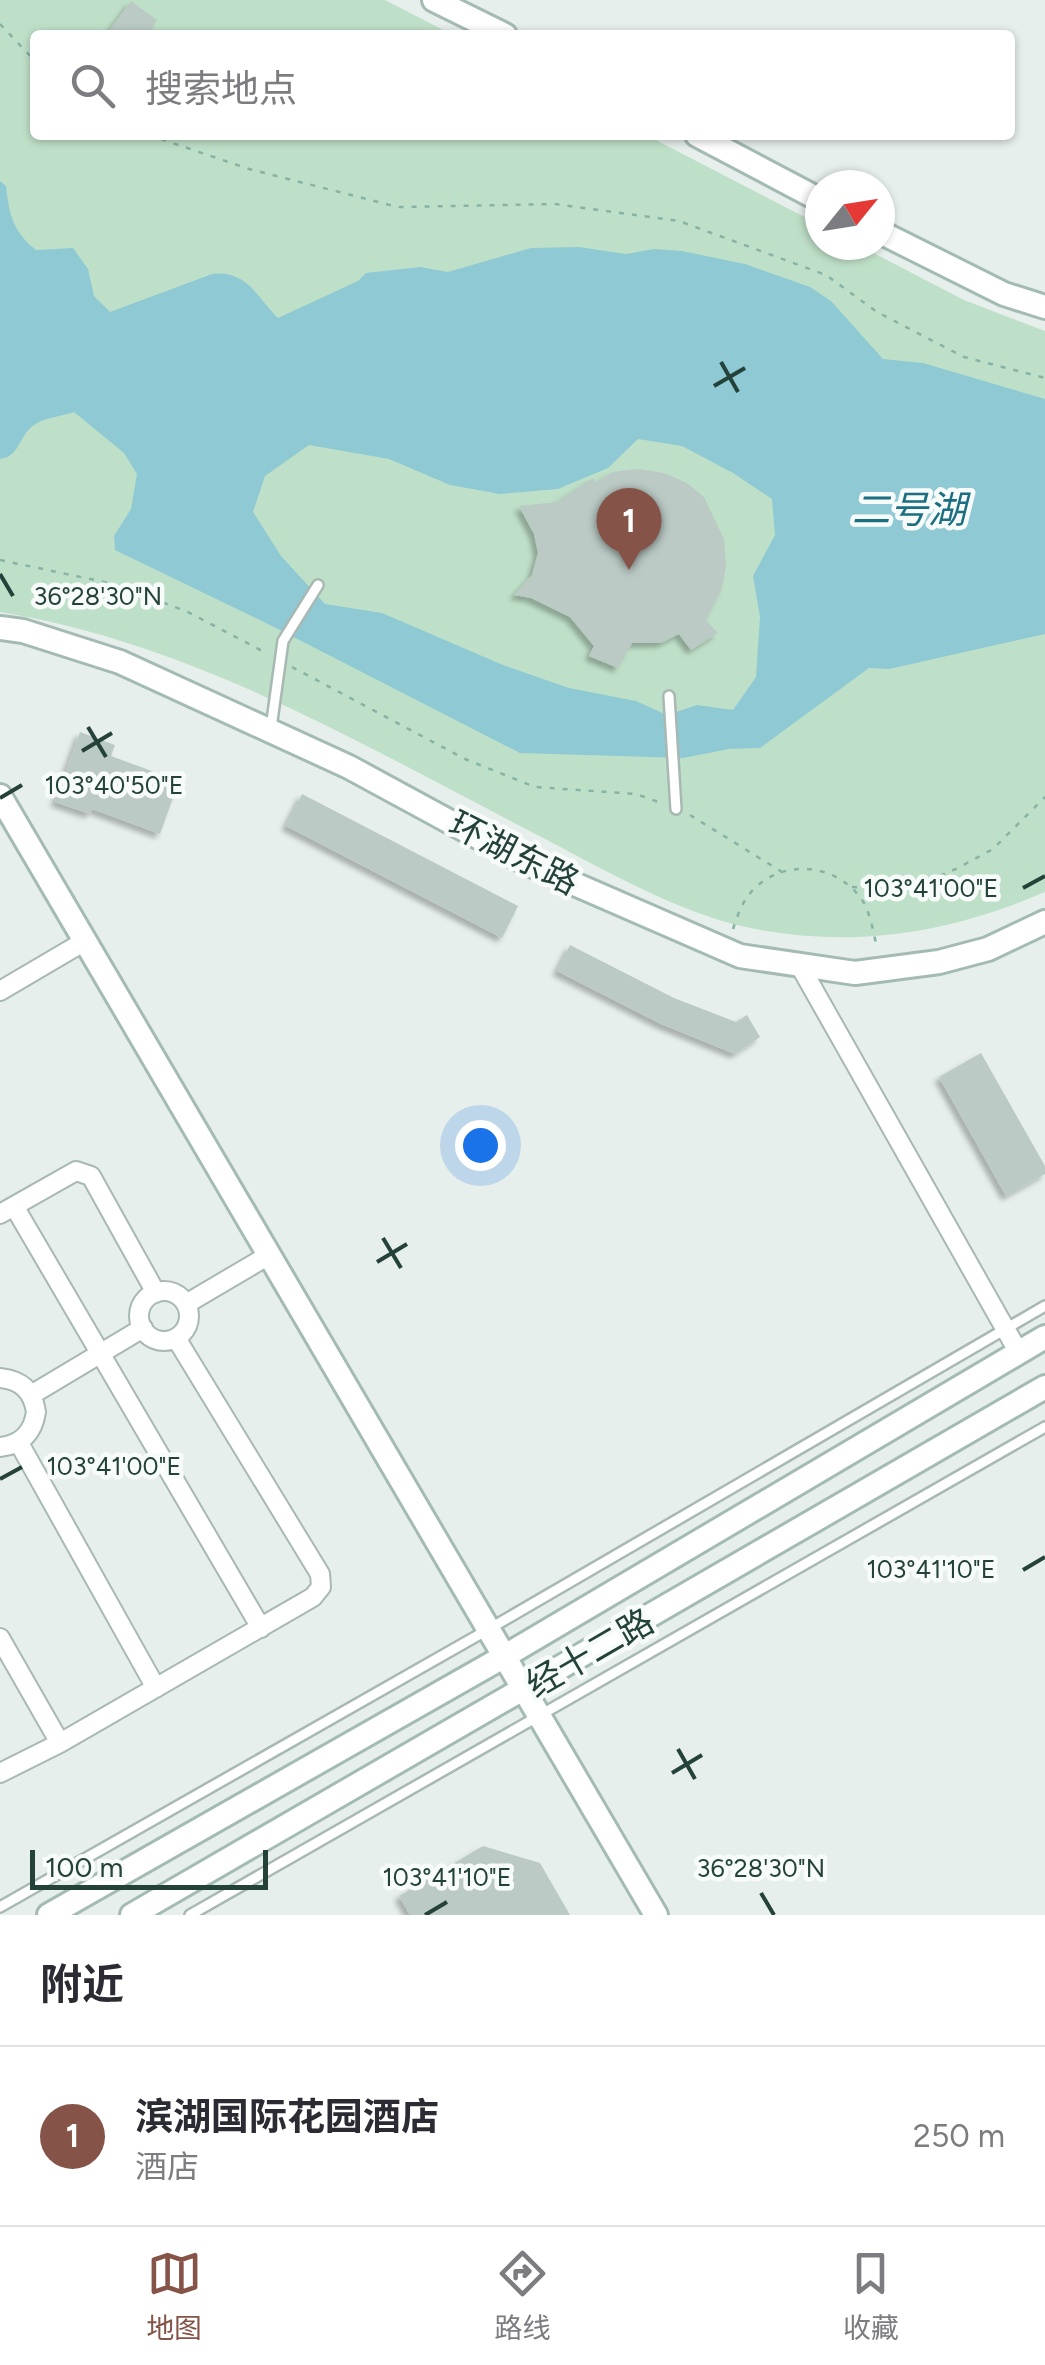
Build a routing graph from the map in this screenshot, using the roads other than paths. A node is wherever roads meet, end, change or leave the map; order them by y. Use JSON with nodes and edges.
{"nodes":[{"id":1,"x":434,"y":0,"type":"edge"},
{"id":2,"x":495,"y":30,"type":"edge"},
{"id":3,"x":706,"y":140,"type":"edge"},
{"id":4,"x":805,"y":192,"type":"edge"},
{"id":5,"x":895,"y":240,"type":"edge"},
{"id":6,"x":1045,"y":308,"type":"edge"},
{"id":7,"x":318,"y":585,"type":"dead end"},
{"id":8,"x":0,"y":628,"type":"edge"},
{"id":9,"x":669,"y":696,"type":"dead end"},
{"id":10,"x":270,"y":730,"type":"junction"},
{"id":11,"x":0,"y":796,"type":"edge"},
{"id":12,"x":676,"y":808,"type":"road end"},
{"id":13,"x":1045,"y":922,"type":"edge"},
{"id":14,"x":85,"y":941,"type":"junction"},
{"id":15,"x":800,"y":966,"type":"junction"},
{"id":16,"x":0,"y":991,"type":"edge"},
{"id":17,"x":7,"y":1210,"type":"edge"},
{"id":18,"x":269,"y":1255,"type":"junction"},
{"id":19,"x":156,"y":1293,"type":"junction"},
{"id":20,"x":186,"y":1304,"type":"junction"},
{"id":21,"x":1045,"y":1306,"type":"edge"},
{"id":22,"x":143,"y":1328,"type":"junction"},
{"id":23,"x":1005,"y":1329,"type":"junction"},
{"id":24,"x":176,"y":1338,"type":"junction"},
{"id":25,"x":1045,"y":1338,"type":"edge"},
{"id":26,"x":102,"y":1353,"type":"junction"},
{"id":27,"x":1018,"y":1353,"type":"junction"},
{"id":28,"x":0,"y":1378,"type":"edge"},
{"id":29,"x":1045,"y":1387,"type":"edge"},
{"id":30,"x":31,"y":1395,"type":"junction"},
{"id":31,"x":1045,"y":1426,"type":"edge"},
{"id":32,"x":9,"y":1445,"type":"edge"},
{"id":33,"x":261,"y":1628,"type":"junction"},
{"id":34,"x":489,"y":1629,"type":"junction"},
{"id":35,"x":0,"y":1638,"type":"edge"},
{"id":36,"x":506,"y":1656,"type":"junction"},
{"id":37,"x":156,"y":1688,"type":"junction"},
{"id":38,"x":525,"y":1690,"type":"junction"},
{"id":39,"x":540,"y":1718,"type":"junction"},
{"id":40,"x":60,"y":1743,"type":"junction"},
{"id":41,"x":0,"y":1773,"type":"edge"},
{"id":42,"x":0,"y":1907,"type":"edge"},
{"id":43,"x":49,"y":1915,"type":"edge"},
{"id":44,"x":132,"y":1915,"type":"edge"},
{"id":45,"x":190,"y":1915,"type":"edge"},
{"id":46,"x":656,"y":1915,"type":"edge"}],
"edges":[{"from":1,"to":2,"type":"street"},
{"from":3,"to":4,"type":"street"},
{"from":5,"to":6,"type":"street"},
{"from":7,"to":10,"type":"lane"},
{"from":8,"to":10,"type":"street","name":"环湖东路"},
{"from":9,"to":12,"type":"lane"},
{"from":10,"to":15,"type":"street","name":"环湖东路"},
{"from":11,"to":14,"type":"street"},
{"from":13,"to":15,"type":"street","name":"环湖东路"},
{"from":14,"to":16,"type":"street"},
{"from":14,"to":18,"type":"street"},
{"from":15,"to":23,"type":"street"},
{"from":17,"to":19,"type":"street"},
{"from":17,"to":26,"type":"street"},
{"from":18,"to":20,"type":"street"},
{"from":18,"to":34,"type":"street"},
{"from":19,"to":20,"type":"street"},
{"from":19,"to":22,"type":"street"},
{"from":20,"to":24,"type":"street"},
{"from":21,"to":23,"type":"lane"},
{"from":22,"to":24,"type":"street"},
{"from":22,"to":26,"type":"street"},
{"from":23,"to":27,"type":"street"},
{"from":23,"to":34,"type":"lane"},
{"from":24,"to":33,"type":"street"},
{"from":25,"to":27,"type":"street"},
{"from":26,"to":30,"type":"street"},
{"from":26,"to":33,"type":"street"},
{"from":27,"to":36,"type":"street"},
{"from":28,"to":30,"type":"street"},
{"from":29,"to":38,"type":"street","name":"经十二路"},
{"from":30,"to":32,"type":"street"},
{"from":31,"to":39,"type":"lane"},
{"from":32,"to":37,"type":"street"},
{"from":33,"to":37,"type":"street"},
{"from":34,"to":36,"type":"street"},
{"from":34,"to":42,"type":"lane"},
{"from":35,"to":40,"type":"street"},
{"from":36,"to":38,"type":"street"},
{"from":36,"to":43,"type":"street"},
{"from":37,"to":40,"type":"street"},
{"from":38,"to":39,"type":"street"},
{"from":38,"to":44,"type":"street","name":"经十二路"},
{"from":39,"to":45,"type":"lane"},
{"from":39,"to":46,"type":"street"},
{"from":40,"to":41,"type":"street"}]}
